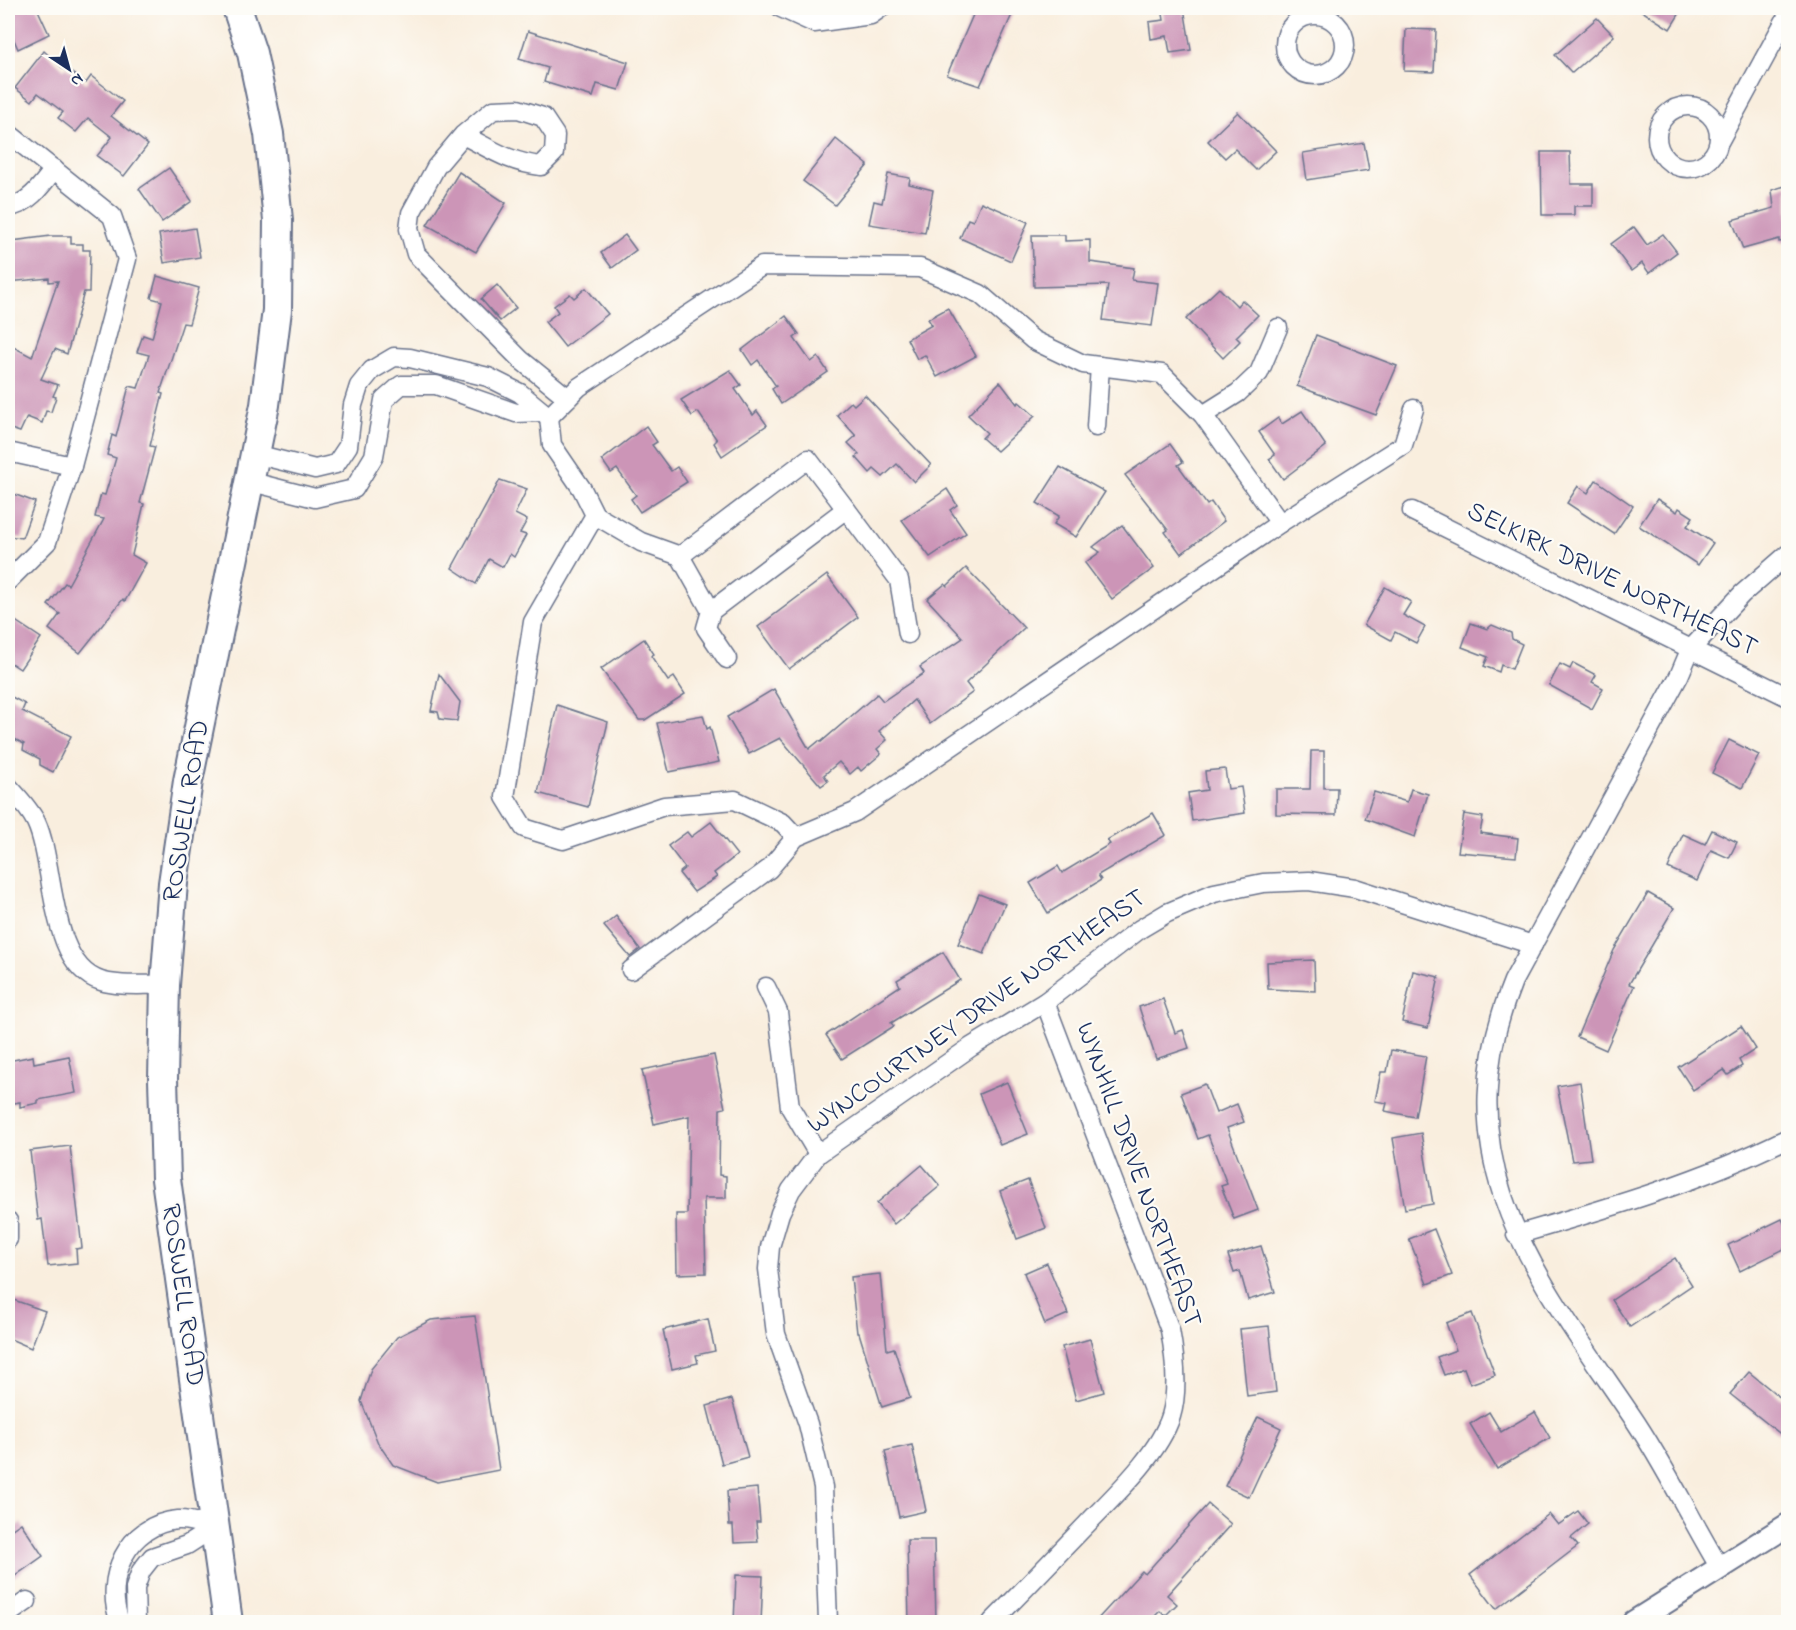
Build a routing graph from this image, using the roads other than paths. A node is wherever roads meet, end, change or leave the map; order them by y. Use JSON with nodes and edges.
{"nodes":[{"id":1,"x":237,"y":8,"type":"edge"},
{"id":2,"x":781,"y":8,"type":"edge"},
{"id":3,"x":881,"y":8,"type":"edge"},
{"id":4,"x":1788,"y":15,"type":"edge"},
{"id":5,"x":462,"y":135,"type":"junction"},
{"id":6,"x":1720,"y":140,"type":"dead end"},
{"id":7,"x":11,"y":143,"type":"edge"},
{"id":8,"x":54,"y":169,"type":"junction"},
{"id":9,"x":8,"y":207,"type":"edge"},
{"id":10,"x":1278,"y":328,"type":"dead end"},
{"id":11,"x":1100,"y":366,"type":"junction"},
{"id":12,"x":568,"y":398,"type":"junction"},
{"id":13,"x":1414,"y":409,"type":"dead end"},
{"id":14,"x":544,"y":414,"type":"junction"},
{"id":15,"x":1203,"y":415,"type":"junction"},
{"id":16,"x":1096,"y":427,"type":"dead end"},
{"id":17,"x":8,"y":452,"type":"edge"},
{"id":18,"x":255,"y":454,"type":"junction"},
{"id":19,"x":72,"y":466,"type":"junction"},
{"id":20,"x":248,"y":482,"type":"junction"},
{"id":21,"x":846,"y":509,"type":"junction"},
{"id":22,"x":1412,"y":511,"type":"dead end"},
{"id":23,"x":595,"y":515,"type":"junction"},
{"id":24,"x":1280,"y":524,"type":"junction"},
{"id":25,"x":1788,"y":554,"type":"edge"},
{"id":26,"x":680,"y":556,"type":"junction"},
{"id":27,"x":8,"y":581,"type":"edge"},
{"id":28,"x":711,"y":610,"type":"junction"},
{"id":29,"x":908,"y":634,"type":"dead end"},
{"id":30,"x":1690,"y":650,"type":"junction"},
{"id":31,"x":727,"y":659,"type":"dead end"},
{"id":32,"x":1788,"y":697,"type":"edge"},
{"id":33,"x":8,"y":786,"type":"edge"},
{"id":34,"x":796,"y":837,"type":"junction"},
{"id":35,"x":1533,"y":945,"type":"junction"},
{"id":36,"x":631,"y":970,"type":"dead end"},
{"id":37,"x":165,"y":985,"type":"junction"},
{"id":38,"x":766,"y":987,"type":"dead end"},
{"id":39,"x":1045,"y":1002,"type":"junction"},
{"id":40,"x":1788,"y":1138,"type":"edge"},
{"id":41,"x":818,"y":1154,"type":"junction"},
{"id":42,"x":8,"y":1221,"type":"edge"},
{"id":43,"x":1516,"y":1235,"type":"junction"},
{"id":44,"x":8,"y":1239,"type":"edge"},
{"id":45,"x":1788,"y":1525,"type":"edge"},
{"id":46,"x":215,"y":1527,"type":"junction"},
{"id":47,"x":1719,"y":1568,"type":"junction"},
{"id":48,"x":27,"y":1600,"type":"dead end"},
{"id":49,"x":8,"y":1614,"type":"edge"},
{"id":50,"x":120,"y":1623,"type":"edge"},
{"id":51,"x":136,"y":1623,"type":"edge"},
{"id":52,"x":228,"y":1623,"type":"edge"},
{"id":53,"x":828,"y":1623,"type":"edge"},
{"id":54,"x":992,"y":1623,"type":"edge"},
{"id":55,"x":1634,"y":1623,"type":"edge"}],
"edges":[{"from":1,"to":18,"type":"main road","name":"ROSWELL ROAD"},
{"from":2,"to":3,"type":"street"},
{"from":4,"to":6,"type":"street"},
{"from":5,"to":5,"type":"street"},
{"from":5,"to":12,"type":"street"},
{"from":7,"to":8,"type":"street"},
{"from":8,"to":9,"type":"street"},
{"from":8,"to":19,"type":"street"},
{"from":10,"to":15,"type":"street"},
{"from":11,"to":12,"type":"street"},
{"from":11,"to":15,"type":"street"},
{"from":11,"to":16,"type":"street"},
{"from":12,"to":14,"type":"street"},
{"from":13,"to":24,"type":"street"},
{"from":14,"to":18,"type":"street"},
{"from":14,"to":20,"type":"street"},
{"from":14,"to":23,"type":"street"},
{"from":15,"to":24,"type":"street"},
{"from":17,"to":19,"type":"street"},
{"from":18,"to":20,"type":"main road","name":"ROSWELL ROAD"},
{"from":19,"to":27,"type":"street"},
{"from":20,"to":37,"type":"main road","name":"ROSWELL ROAD"},
{"from":21,"to":26,"type":"street"},
{"from":21,"to":28,"type":"street"},
{"from":21,"to":29,"type":"street"},
{"from":22,"to":30,"type":"street","name":"SELKIRK DRIVE NORTHEAST"},
{"from":23,"to":26,"type":"street"},
{"from":23,"to":34,"type":"street"},
{"from":24,"to":34,"type":"street"},
{"from":25,"to":30,"type":"street"},
{"from":26,"to":28,"type":"street"},
{"from":28,"to":31,"type":"street"},
{"from":30,"to":32,"type":"street","name":"SELKIRK DRIVE NORTHEAST"},
{"from":30,"to":35,"type":"street"},
{"from":33,"to":37,"type":"street"},
{"from":34,"to":36,"type":"street"},
{"from":35,"to":39,"type":"street","name":"WYNCOURTNEY DRIVE NORTHEAST"},
{"from":35,"to":43,"type":"street"},
{"from":37,"to":46,"type":"main road","name":"ROSWELL ROAD"},
{"from":38,"to":41,"type":"street"},
{"from":39,"to":41,"type":"street","name":"WYNCOURTNEY DRIVE NORTHEAST"},
{"from":39,"to":54,"type":"street","name":"WYNHILL DRIVE NORTHEAST"},
{"from":40,"to":43,"type":"street"},
{"from":41,"to":53,"type":"street","name":"WYNCOURTNEY DRIVE NORTHEAST"},
{"from":42,"to":44,"type":"street"},
{"from":43,"to":47,"type":"street"},
{"from":45,"to":47,"type":"street"},
{"from":46,"to":50,"type":"street"},
{"from":46,"to":51,"type":"street"},
{"from":46,"to":52,"type":"main road","name":"ROSWELL ROAD"},
{"from":47,"to":55,"type":"street"},
{"from":48,"to":49,"type":"street"}]}
